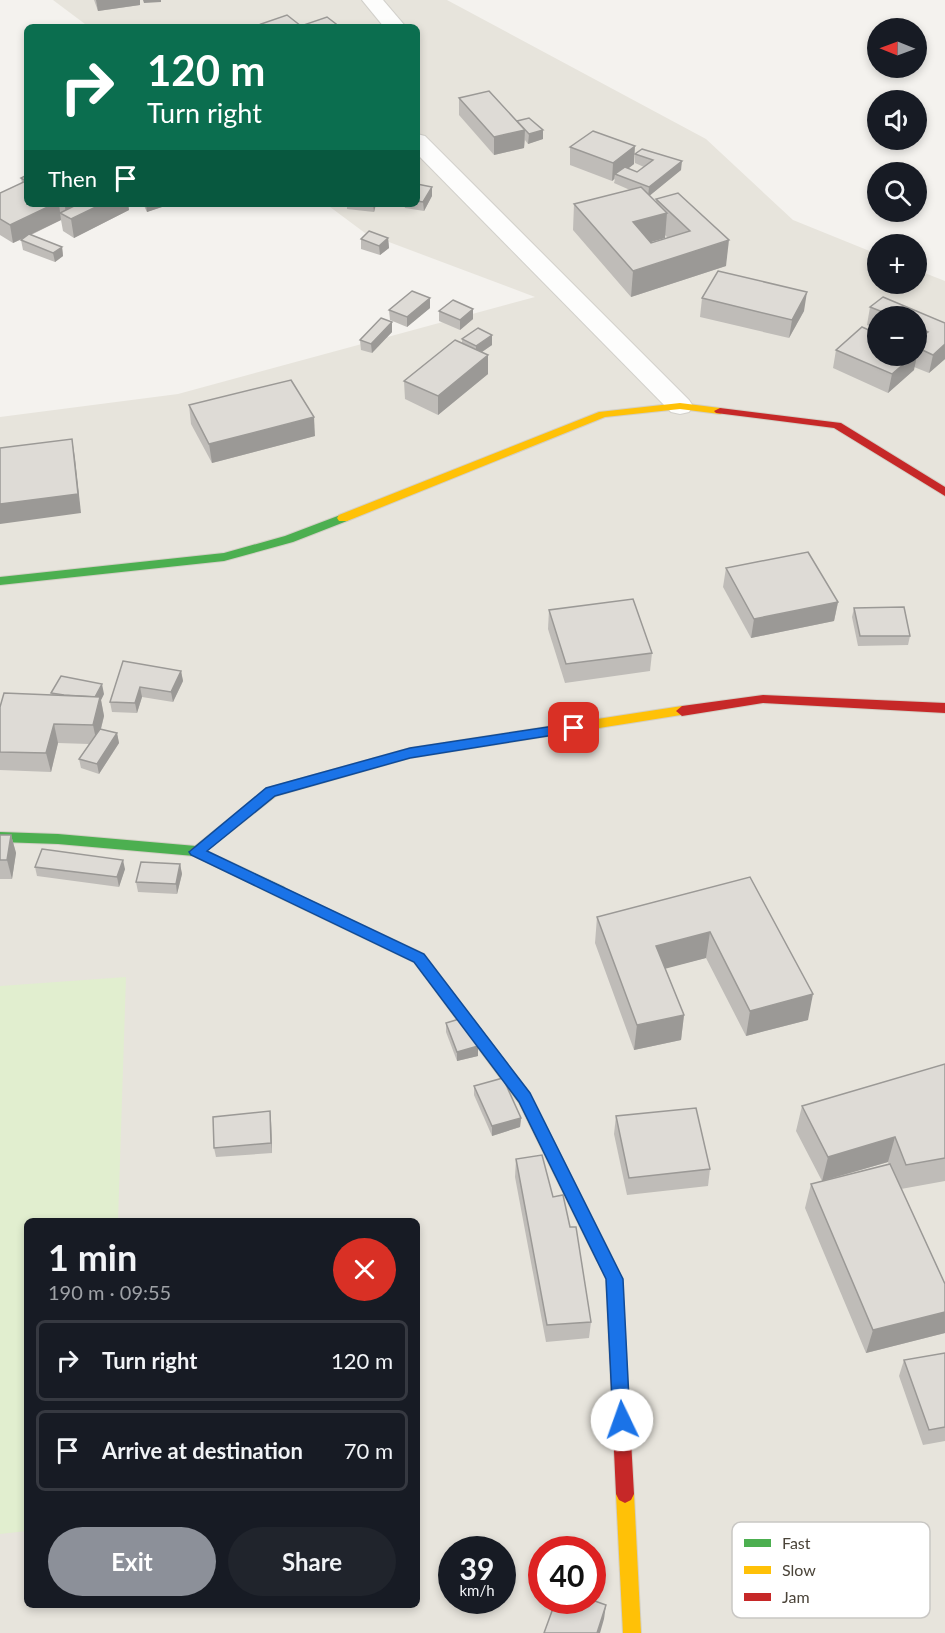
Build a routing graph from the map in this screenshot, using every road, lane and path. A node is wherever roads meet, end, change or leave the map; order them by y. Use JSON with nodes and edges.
{"nodes":[{"id":1,"x":372,"y":0,"type":"edge"},
{"id":2,"x":392,"y":24,"type":"edge"},
{"id":3,"x":420,"y":144,"type":"edge"},
{"id":4,"x":680,"y":406,"type":"junction"},
{"id":5,"x":945,"y":492,"type":"edge"},
{"id":6,"x":0,"y":581,"type":"edge"},
{"id":7,"x":945,"y":708,"type":"edge"},
{"id":8,"x":0,"y":837,"type":"edge"},
{"id":9,"x":196,"y":852,"type":"junction"},
{"id":10,"x":632,"y":1633,"type":"edge"}],
"edges":[{"from":1,"to":2,"type":"street"},
{"from":3,"to":4,"type":"street"},
{"from":4,"to":5,"type":"street"},
{"from":4,"to":6,"type":"street"},
{"from":7,"to":9,"type":"street"},
{"from":8,"to":9,"type":"street"},
{"from":9,"to":10,"type":"street"}]}
